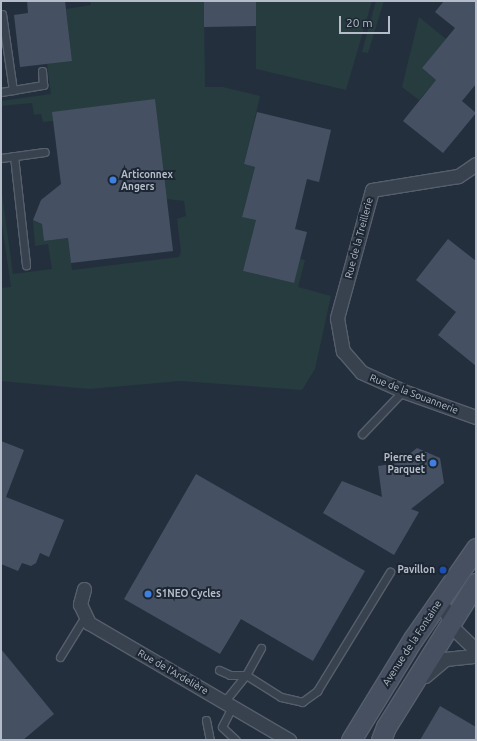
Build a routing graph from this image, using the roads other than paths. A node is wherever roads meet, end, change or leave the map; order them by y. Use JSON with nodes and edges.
{"nodes":[{"id":1,"x":2,"y":14,"type":"edge"},
{"id":2,"x":42,"y":71,"type":"dead end"},
{"id":3,"x":13,"y":90,"type":"junction"},
{"id":4,"x":1,"y":92,"type":"edge"},
{"id":5,"x":45,"y":152,"type":"dead end"},
{"id":6,"x":14,"y":156,"type":"junction"},
{"id":7,"x":1,"y":158,"type":"edge"},
{"id":8,"x":476,"y":164,"type":"edge"},
{"id":9,"x":26,"y":265,"type":"dead end"},
{"id":10,"x":354,"y":366,"type":"joint"},
{"id":11,"x":403,"y":391,"type":"junction"},
{"id":12,"x":476,"y":417,"type":"edge"},
{"id":13,"x":362,"y":434,"type":"dead end"},
{"id":14,"x":476,"y":548,"type":"edge"},
{"id":15,"x":463,"y":567,"type":"junction"},
{"id":16,"x":390,"y":572,"type":"dead end"},
{"id":17,"x":476,"y":583,"type":"edge"},
{"id":18,"x":84,"y":589,"type":"dead end"},
{"id":19,"x":441,"y":599,"type":"junction"},
{"id":20,"x":84,"y":618,"type":"junction"},
{"id":21,"x":449,"y":622,"type":"junction"},
{"id":22,"x":261,"y":648,"type":"dead end"},
{"id":23,"x":476,"y":650,"type":"edge"},
{"id":24,"x":476,"y":656,"type":"edge"},
{"id":25,"x":60,"y":657,"type":"dead end"},
{"id":26,"x":219,"y":670,"type":"dead end"},
{"id":27,"x":246,"y":675,"type":"junction"},
{"id":28,"x":228,"y":704,"type":"junction"},
{"id":29,"x":206,"y":720,"type":"dead end"},
{"id":30,"x":210,"y":740,"type":"edge"},
{"id":31,"x":236,"y":740,"type":"edge"},
{"id":32,"x":289,"y":740,"type":"edge"},
{"id":33,"x":351,"y":740,"type":"edge"},
{"id":34,"x":381,"y":740,"type":"edge"},
{"id":35,"x":385,"y":740,"type":"edge"}],
"edges":[{"from":1,"to":3,"type":"lane"},
{"from":2,"to":3,"type":"lane"},
{"from":3,"to":4,"type":"lane"},
{"from":5,"to":6,"type":"lane"},
{"from":6,"to":7,"type":"lane"},
{"from":6,"to":9,"type":"lane"},
{"from":8,"to":10,"type":"street","name":"Rue de la Treillerie"},
{"from":10,"to":11,"type":"street","name":"Rue de la Souannerie"},
{"from":11,"to":12,"type":"street","name":"Rue de la Souannerie"},
{"from":11,"to":13,"type":"lane"},
{"from":14,"to":15,"type":"street","name":"Avenue de la Fontaine"},
{"from":15,"to":17,"type":"street"},
{"from":15,"to":19,"type":"street","name":"Avenue de la Fontaine"},
{"from":16,"to":27,"type":"lane"},
{"from":17,"to":21,"type":"street","name":"Avenue de la Fontaine"},
{"from":18,"to":20,"type":"street"},
{"from":19,"to":21,"type":"street"},
{"from":19,"to":33,"type":"street","name":"Avenue de la Fontaine"},
{"from":20,"to":25,"type":"lane"},
{"from":20,"to":28,"type":"street","name":"Rue de l'Ardelière"},
{"from":21,"to":23,"type":"street"},
{"from":21,"to":34,"type":"street","name":"Avenue de la Fontaine"},
{"from":22,"to":27,"type":"lane"},
{"from":24,"to":35,"type":"street"},
{"from":26,"to":27,"type":"lane"},
{"from":27,"to":28,"type":"lane"},
{"from":28,"to":31,"type":"lane"},
{"from":28,"to":32,"type":"street","name":"Rue de l'Ardelière"},
{"from":29,"to":30,"type":"lane"}]}
